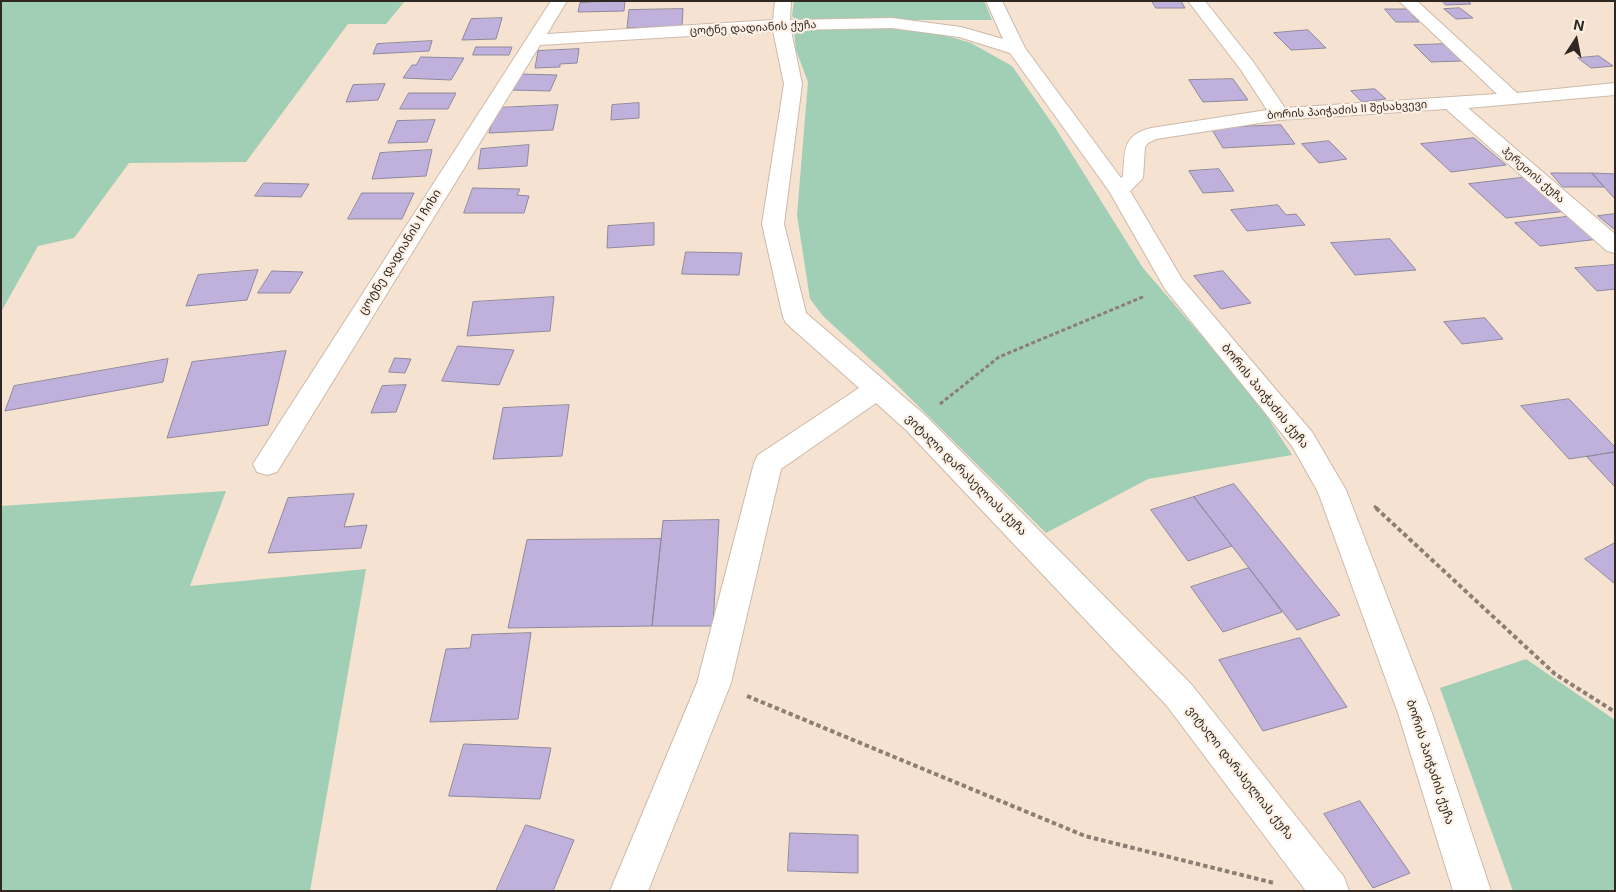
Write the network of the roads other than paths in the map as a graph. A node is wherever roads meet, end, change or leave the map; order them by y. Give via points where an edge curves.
1 (559, 1) edge
2 (994, 1) edge
3 (1196, 1) edge
4 (1407, 1) edge
5 (782, 13) edge
6 (534, 40) junction
7 (1016, 49) junction
8 (1615, 89) edge
9 (1513, 99) junction
10 (1451, 103) junction
11 (1279, 114) junction
12 (1119, 190) junction
13 (1615, 246) edge
14 (877, 389) junction
15 (267, 464) dead end
16 (629, 891) edge
17 (1330, 891) edge
18 (1472, 891) edge

1 - 6 street
2 - 7 street, ბორის პაიჭაძის ქუჩა
3 - 11 street via 1248,67
4 - 9 street
5 - 6 street, ცოტნე დადიანის ქუჩა
5 - 7 street, ცოტნე დადიანის ქუჩა via 961,32
5 - 14 street, ვიტალი დარასელიას ქუჩა via 793,84 773,224 796,317
6 - 15 street, ცოტნე დადიანის I ჩიხი
7 - 12 street, ბორის პაიჭაძის ქუჩა
8 - 9 street, ბორის პაიჭაძის II შესახვევი
9 - 10 street, ბორის პაიჭაძის II შესახვევი
10 - 11 street, ბორის პაიჭაძის II შესახვევი
10 - 13 street, ჰერეთის ქუჩა
11 - 12 street, ბორის პაიჭაძის II შესახვევი via 1151,134 1140,139 1135,147 1134,178
12 - 18 street, ბორის პაიჭაძის ქუჩა via 1173,284 1302,439 1332,490 1415,713
14 - 16 street via 768,463 714,683
14 - 17 street, ვიტალი დარასელიას ქუჩა via 916,423 1179,695

